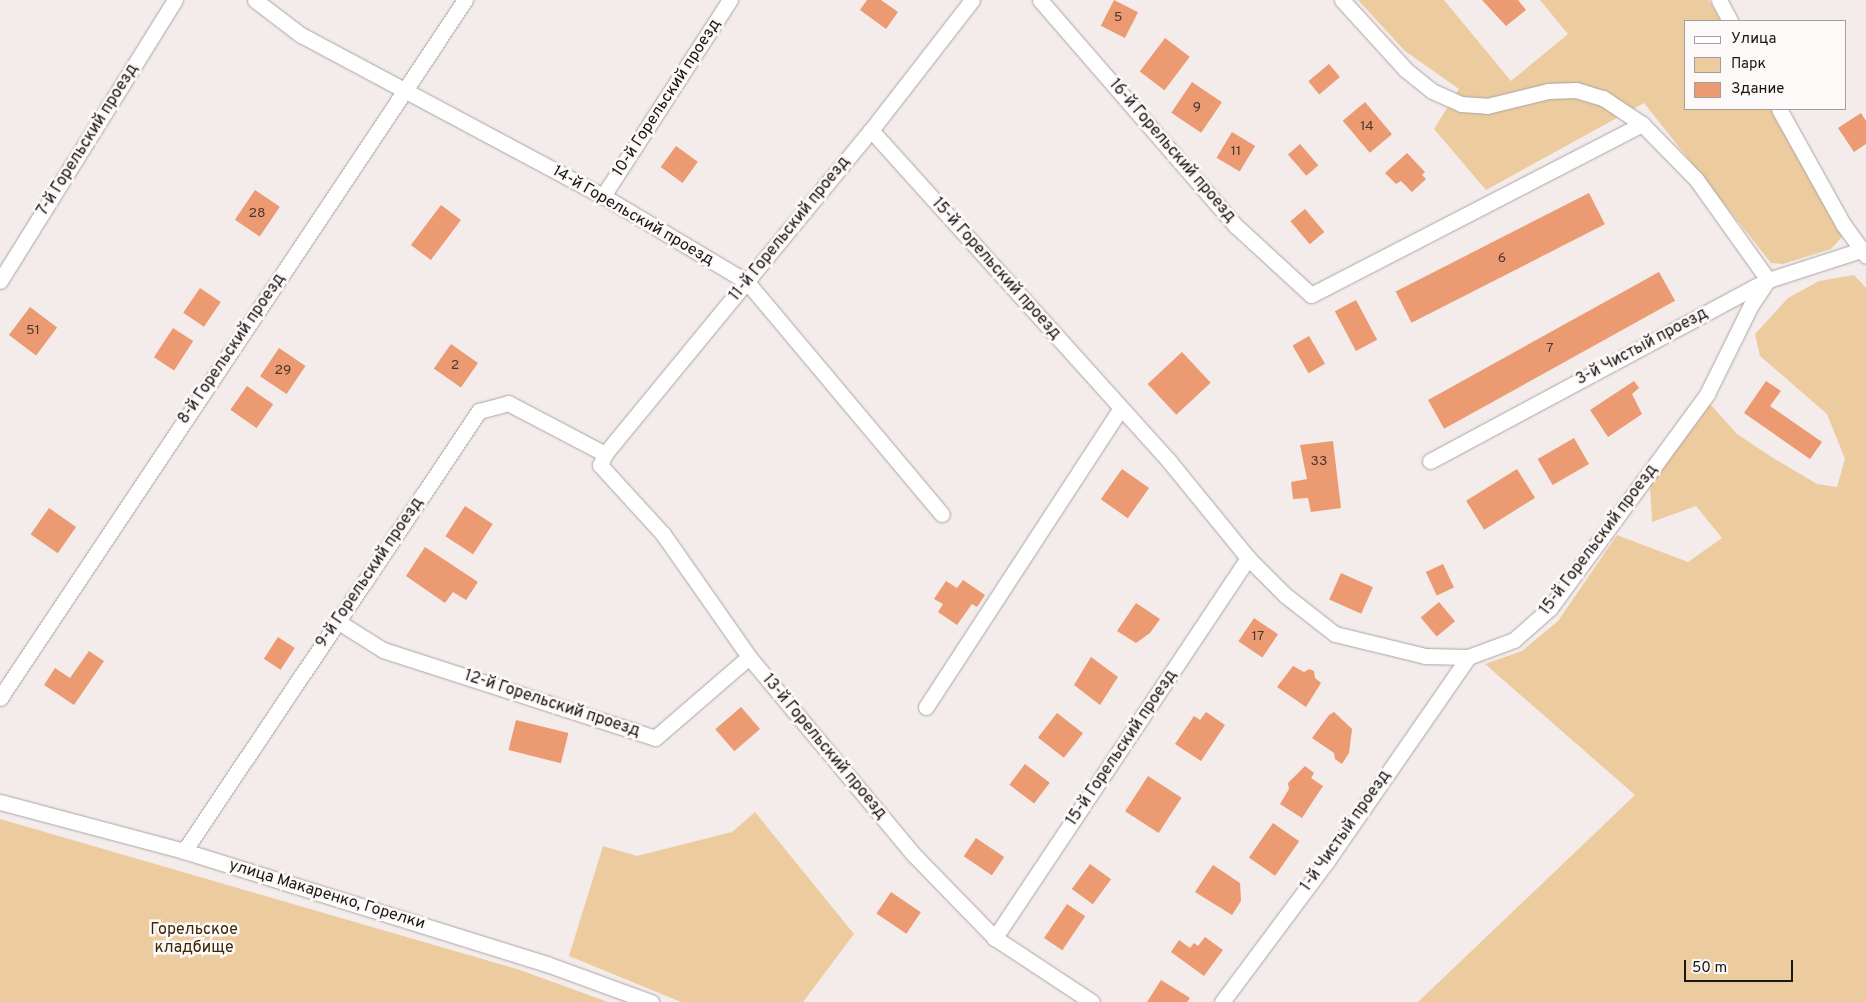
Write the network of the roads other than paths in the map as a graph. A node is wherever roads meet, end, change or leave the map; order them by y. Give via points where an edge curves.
1 (175, 0) edge
2 (255, 0) edge
3 (465, 0) edge
4 (730, 0) edge
5 (972, 0) edge
6 (1040, 0) edge
7 (1342, 0) edge
8 (1718, 0) edge
9 (1729, 20) edge
10 (405, 90) junction
11 (1780, 110) edge
12 (1642, 124) junction
13 (871, 130) junction
14 (603, 196) junction
15 (1864, 253) edge
16 (1768, 280) junction
17 (0, 281) edge
18 (747, 282) junction
19 (1121, 408) junction
20 (605, 454) junction
21 (1430, 461) dead end
22 (942, 514) dead end
23 (1248, 558) junction
24 (337, 621) junction
25 (749, 657) junction
26 (1468, 657) junction
27 (0, 698) edge
28 (926, 707) dead end
29 (0, 802) edge
30 (184, 850) junction
31 (996, 938) junction
32 (650, 1002) edge
33 (1092, 1002) edge
34 (1222, 1002) edge

1 - 17 street, 7-й Горельский проезд
2 - 10 street, 14-й Горельский проезд via 301,35
3 - 10 street, 8-й Горельский проезд
4 - 14 street, 10-й Горельский проезд
5 - 13 street, 11-й Горельский проезд
6 - 12 street, 16-й Горельский проезд via 1236,226 1311,295
7 - 12 street via 1406,70 1432,91 1461,104 1487,106 1548,91 1576,90 1602,98
8 - 9 street
10 - 14 street, 14-й Горельский проезд
10 - 27 street, 8-й Горельский проезд
11 - 15 street
12 - 16 street via 1696,179
13 - 18 street, 11-й Горельский проезд
13 - 19 street, 15-й Горельский проезд
14 - 18 street, 14-й Горельский проезд
15 - 16 street, 3-й Чистый проезд
16 - 21 street, 3-й Чистый проезд
16 - 26 street, 15-й Горельский проезд via 1751,305 1707,394 1550,608 1514,640
18 - 20 street, 11-й Горельский проезд
18 - 22 street, 14-й Горельский проезд
19 - 23 street, 15-й Горельский проезд
19 - 28 street
20 - 24 street, 9-й Горельский проезд via 508,403 479,411
20 - 25 street, 13-й Горельский проезд via 600,465 663,534
23 - 26 street, 15-й Горельский проезд via 1284,595 1335,634 1426,656
23 - 31 street, 15-й Горельский проезд
24 - 25 street, 12-й Горельский проезд via 383,650 656,738
24 - 30 street, 9-й Горельский проезд
25 - 31 street, 13-й Горельский проезд via 914,855
26 - 34 street, 1-й Чистый проезд via 1327,861
29 - 30 street, улица Макаренко, Горелки
30 - 32 street, улица Макаренко, Горелки via 547,964
31 - 33 street, 13-й Горельский проезд

